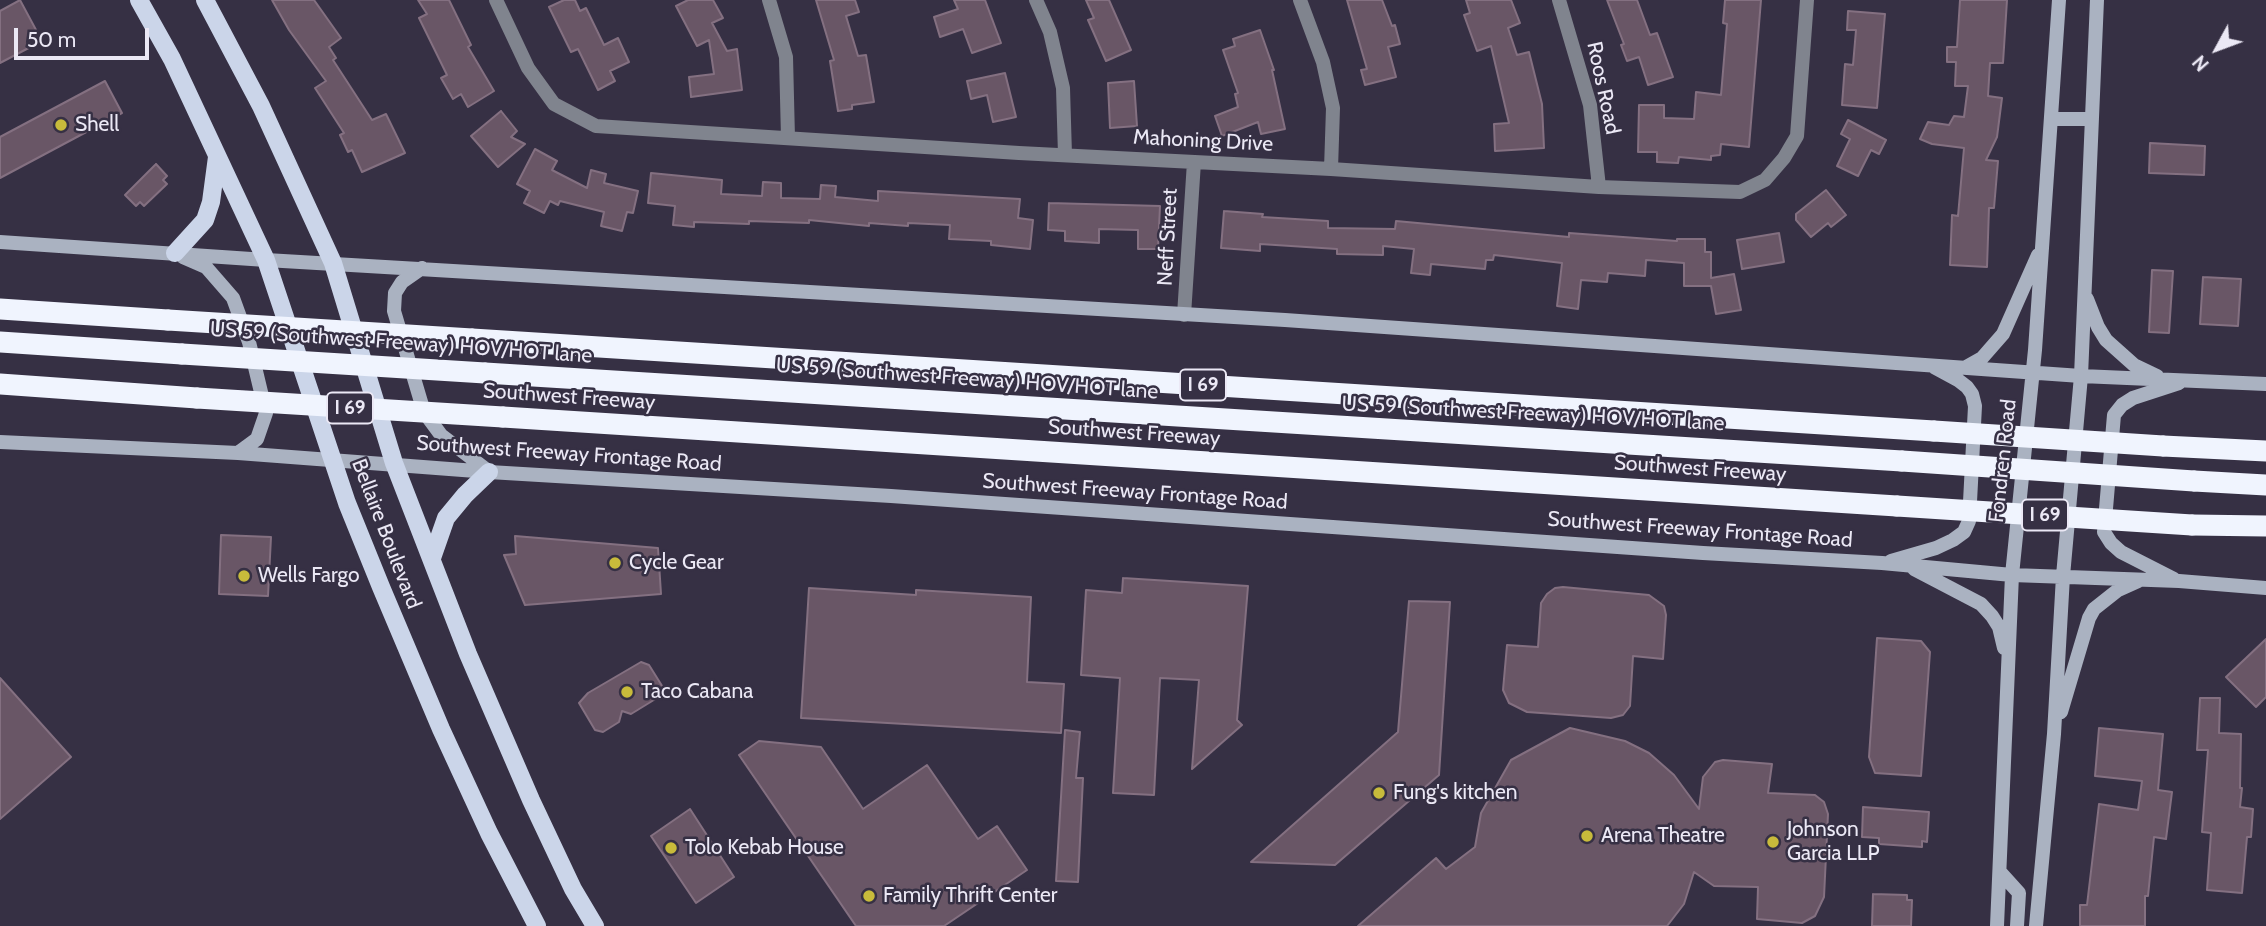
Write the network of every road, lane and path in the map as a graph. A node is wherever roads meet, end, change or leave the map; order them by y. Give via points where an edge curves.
1 (139, 0) edge
2 (205, 0) edge
3 (496, 0) edge
4 (769, 0) edge
5 (1036, 0) edge
6 (1300, 0) edge
7 (1559, 0) edge
8 (1807, 0) edge
9 (2059, 0) edge
10 (2097, 0) edge
11 (2053, 119) junction
12 (2092, 119) junction
13 (788, 138) junction
14 (1065, 155) junction
15 (217, 157) junction
16 (1194, 162) junction
17 (1331, 169) junction
18 (1599, 187) junction
19 (0, 242) edge
20 (2043, 244) junction
21 (175, 253) junction
22 (266, 260) junction
23 (333, 263) junction
24 (422, 268) junction
25 (2085, 294) junction
26 (0, 309) edge
27 (1184, 315) junction
28 (0, 342) edge
29 (1927, 364) junction
30 (1966, 367) junction
31 (2033, 373) junction
32 (2081, 376) junction
33 (2162, 379) junction
34 (2190, 380) junction
35 (0, 384) edge
36 (2266, 384) edge
37 (0, 442) edge
38 (2266, 451) edge
39 (238, 453) junction
40 (332, 461) junction
41 (394, 463) junction
42 (489, 472) junction
43 (2266, 485) edge
44 (2266, 526) edge
45 (432, 558) junction
46 (1882, 563) junction
47 (1906, 565) junction
48 (2012, 575) junction
49 (2063, 576) junction
50 (2141, 579) junction
51 (2179, 581) junction
52 (2266, 588) edge
53 (2008, 668) junction
54 (2053, 744) junction
55 (2000, 872) junction
56 (537, 926) edge
57 (595, 926) edge
58 (1997, 926) edge
59 (2017, 926) edge
60 (2036, 926) edge

1 - 15 main road, Bellaire Boulevard
2 - 23 main road, Bellaire Boulevard via 261,106
3 - 13 street, Mahoning Drive via 528,68 554,104 596,125
4 - 13 street via 786,57
5 - 14 street via 1050,32 1063,88
6 - 17 street via 1323,62 1333,108
7 - 18 street, Roos Road via 1590,105
8 - 18 street, Mahoning Drive via 1797,136 1765,180 1740,192
9 - 11 main road, Fondren Road
10 - 12 main road
11 - 12 main road
11 - 20 main road, Fondren Road
12 - 25 main road
13 - 14 street, Mahoning Drive
14 - 16 street, Mahoning Drive
15 - 21 main road via 205,220
15 - 22 main road, Bellaire Boulevard
16 - 17 street, Mahoning Drive
16 - 27 street, Neff Street
17 - 18 street, Mahoning Drive
19 - 21 main road
20 - 30 main road via 2003,334 1982,358
20 - 31 main road, Fondren Road
21 - 22 main road
21 - 39 main road via 205,267 233,298 249,342 266,413 257,439
22 - 23 main road
22 - 40 main road, Bellaire Boulevard
23 - 24 main road
23 - 41 main road, Bellaire Boulevard
24 - 27 main road
24 - 42 main road via 402,282 395,293 394,311 424,412 440,435
25 - 32 main road
25 - 33 main road via 2106,340 2134,365
26 - 38 highway, I 69, bridge
27 - 29 main road
28 - 43 highway, US 59 (Southwest Freeway) HOV/HOT lane, bridge
29 - 30 main road
29 - 46 main road via 1958,380 1972,394 1969,521 1964,532 1944,544
30 - 31 main road
31 - 32 main road
31 - 48 main road, Fondren Road
32 - 33 main road
32 - 49 main road
33 - 34 main road
34 - 36 main road
34 - 51 main road via 2133,398 2114,415 2104,532 2121,552
35 - 44 highway, Southwest Freeway / I 69, bridge via 2192,525
37 - 39 main road, Southwest Freeway Frontage Road
39 - 40 main road, Southwest Freeway Frontage Road
40 - 41 main road, Southwest Freeway Frontage Road
40 - 56 main road, Bellaire Boulevard via 426,697
41 - 42 main road, Southwest Freeway Frontage Road
41 - 45 main road, Bellaire Boulevard
42 - 45 main road via 446,519
42 - 46 main road, Southwest Freeway Frontage Road
45 - 57 main road, Bellaire Boulevard via 467,654 525,788
46 - 47 main road, Southwest Freeway Frontage Road
47 - 48 main road, Southwest Freeway Frontage Road
47 - 53 main road via 1986,610 1999,627
48 - 49 main road, Southwest Freeway Frontage Road
48 - 53 main road, Fondren Road
49 - 50 main road, Southwest Freeway Frontage Road
49 - 54 main road
50 - 51 main road, Southwest Freeway Frontage Road
50 - 54 main road via 2106,598 2089,618
51 - 52 main road, Southwest Freeway Frontage Road
53 - 55 main road, Fondren Road
54 - 60 main road
55 - 58 main road, Fondren Road
55 - 59 main road via 2020,893

